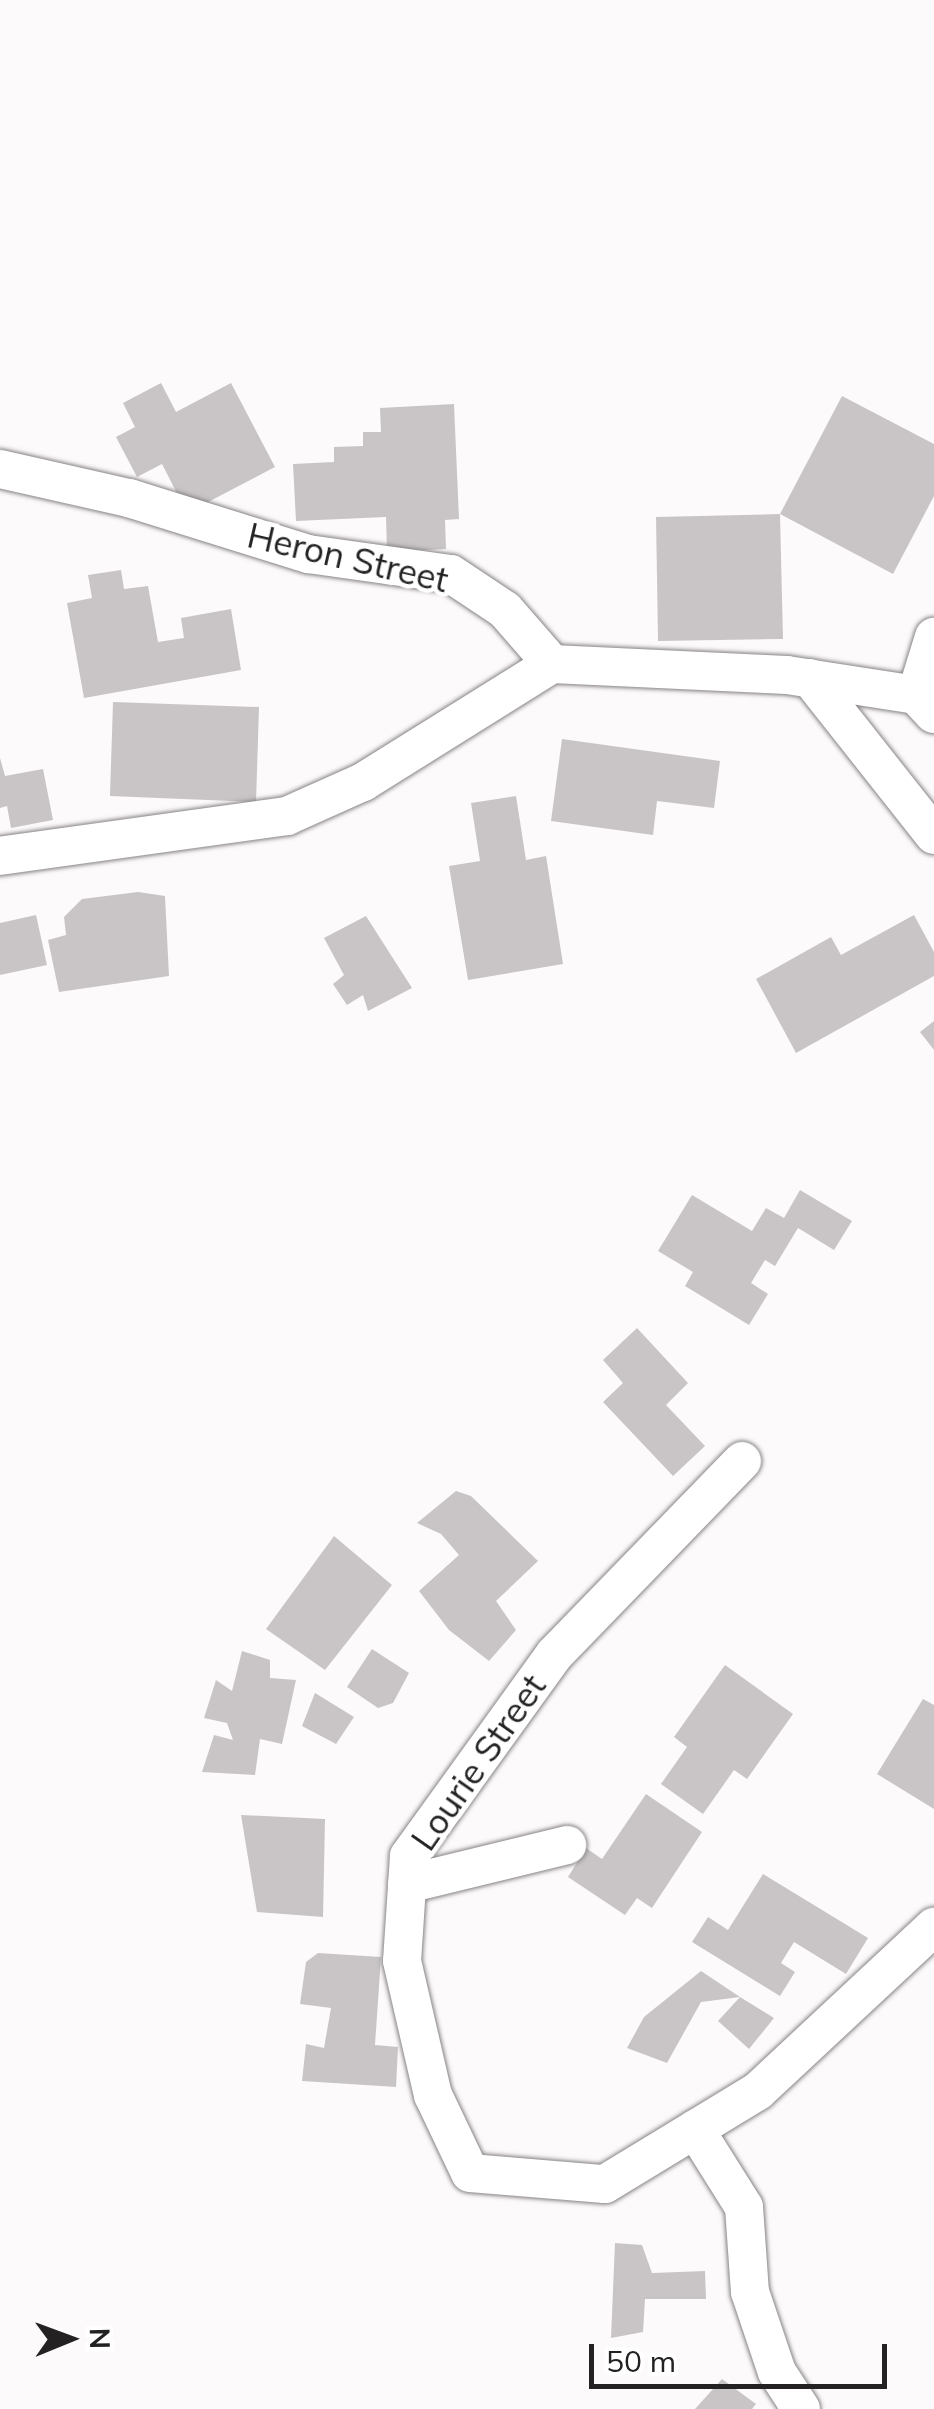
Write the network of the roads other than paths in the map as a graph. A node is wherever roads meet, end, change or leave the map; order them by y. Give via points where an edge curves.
1 (0, 469) edge
2 (934, 637) edge
3 (552, 664) junction
4 (810, 678) junction
5 (925, 705) edge
6 (934, 835) edge
7 (0, 856) edge
8 (742, 1461) dead end
9 (567, 1845) dead end
10 (407, 1884) junction
11 (934, 1928) edge
12 (695, 2129) junction
13 (801, 2409) edge

1 - 3 street, Heron Street via 129,498 308,554 451,574 505,610
2 - 5 street
3 - 4 street
3 - 7 street via 363,782 287,816
4 - 5 street
4 - 6 street
8 - 10 street, Lourie Street via 554,1655 409,1856
9 - 10 street
10 - 12 street, Lourie Street via 402,1961 433,2095 470,2174 605,2184
11 - 12 street, Lourie Street via 758,2091
12 - 13 street via 744,2208 750,2292 777,2372

